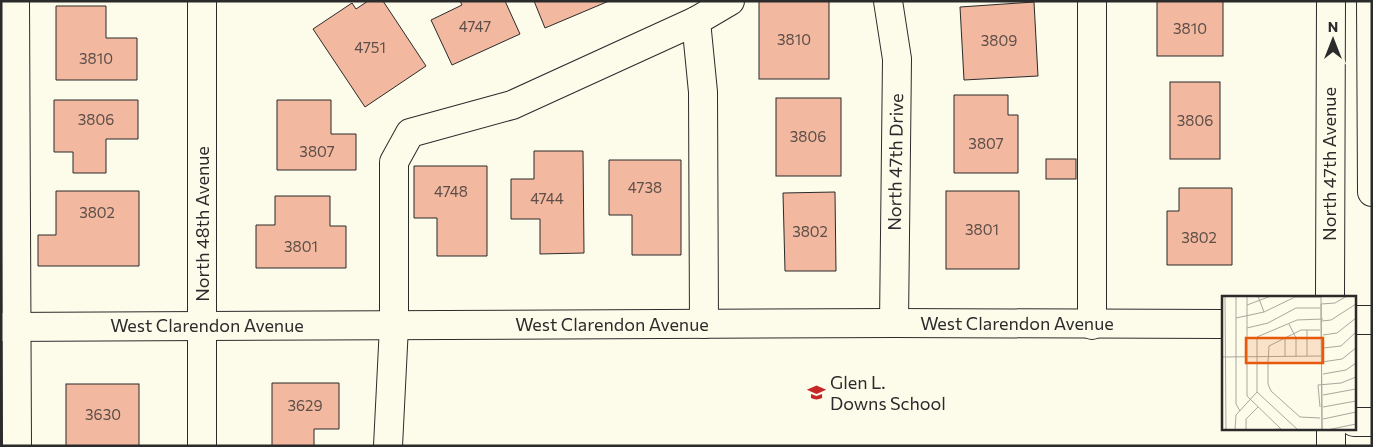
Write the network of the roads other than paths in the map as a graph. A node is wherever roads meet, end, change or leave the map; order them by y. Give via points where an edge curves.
1 (15, 1) edge
2 (202, 1) edge
3 (730, 1) edge
4 (888, 1) edge
5 (1092, 1) edge
6 (1331, 1) edge
7 (1371, 1) edge
8 (696, 21) junction
9 (1372, 179) edge
10 (1372, 192) edge
11 (1330, 296) edge
12 (1356, 320) edge
13 (1372, 320) edge
14 (894, 323) junction
15 (704, 324) junction
16 (1222, 324) edge
17 (1092, 325) junction
18 (203, 326) junction
19 (394, 326) junction
20 (8, 327) edge
21 (1356, 422) edge
22 (1372, 422) edge
23 (1331, 430) edge
24 (17, 446) edge
25 (202, 446) edge
26 (388, 446) edge
27 (1331, 446) edge

1 - 20 street
2 - 18 street, North 48th Avenue
3 - 8 street
4 - 14 street, North 47th Drive via 897,59
5 - 17 street
6 - 11 street, North 47th Avenue
7 - 9 street
8 - 15 street via 703,92
8 - 19 street via 512,105 410,133 394,162
9 - 10 street
12 - 13 street
14 - 15 street, West Clarendon Avenue
14 - 17 street, West Clarendon Avenue
15 - 19 street, West Clarendon Avenue
16 - 17 street, West Clarendon Avenue
18 - 19 street, West Clarendon Avenue
18 - 20 street, West Clarendon Avenue
18 - 25 street, North 48th Avenue
19 - 26 street
20 - 24 street
21 - 22 street
23 - 27 street

